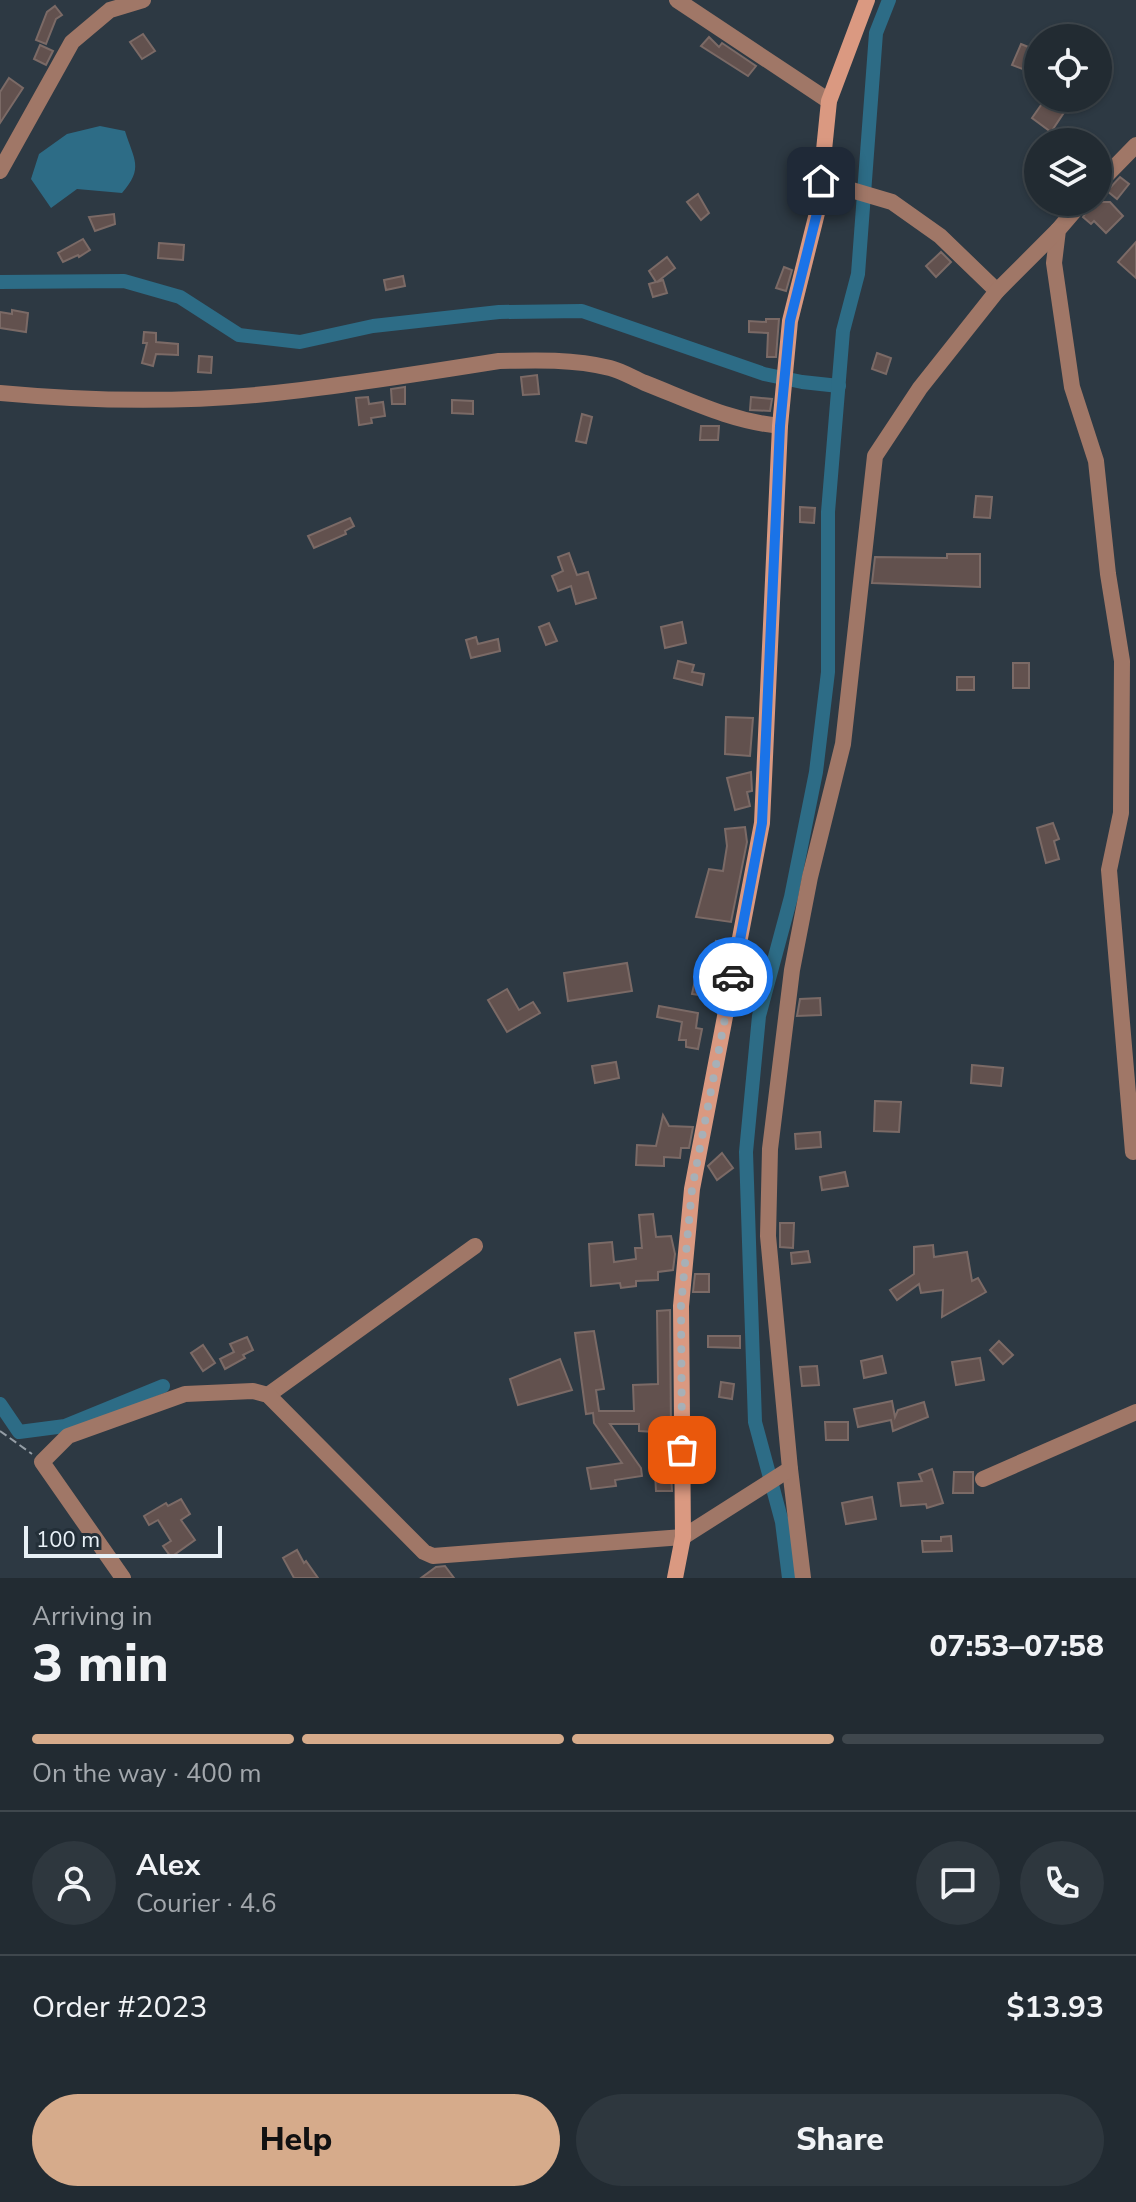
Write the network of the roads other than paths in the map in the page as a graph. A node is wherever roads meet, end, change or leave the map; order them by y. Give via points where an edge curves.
1 (143, 0) edge
2 (677, 0) edge
3 (867, 0) edge
4 (829, 101) junction
5 (1136, 145) edge
6 (1112, 170) edge
7 (0, 171) edge
8 (821, 181) junction
9 (1070, 216) edge
10 (1058, 230) junction
11 (997, 291) junction
12 (0, 393) edge
13 (781, 420) junction
14 (1133, 1152) dead end
15 (475, 1246) dead end
16 (268, 1395) junction
17 (1136, 1412) edge
18 (787, 1472) junction
19 (983, 1479) dead end
20 (683, 1537) junction
21 (123, 1578) edge
22 (675, 1578) edge
23 (803, 1578) edge

1 - 7 street via 110,10 72,42
2 - 4 street
3 - 4 street
4 - 8 street
5 - 6 street
8 - 11 street via 892,202 940,236
8 - 13 street via 790,321
9 - 10 street
10 - 11 street
10 - 14 street via 1058,294 1072,387 1096,461 1122,661 1121,813 1109,870
11 - 18 street via 920,388 875,456 843,744 792,970 770,1149 768,1236
12 - 13 street via 74,400 226,397 499,361 577,362 613,369 749,423
13 - 20 street via 762,823 692,1189 681,1306
15 - 16 street
16 - 20 street via 433,1556
16 - 21 street via 185,1394 68,1436 42,1462
17 - 19 street
18 - 20 street
18 - 23 street
20 - 22 street

